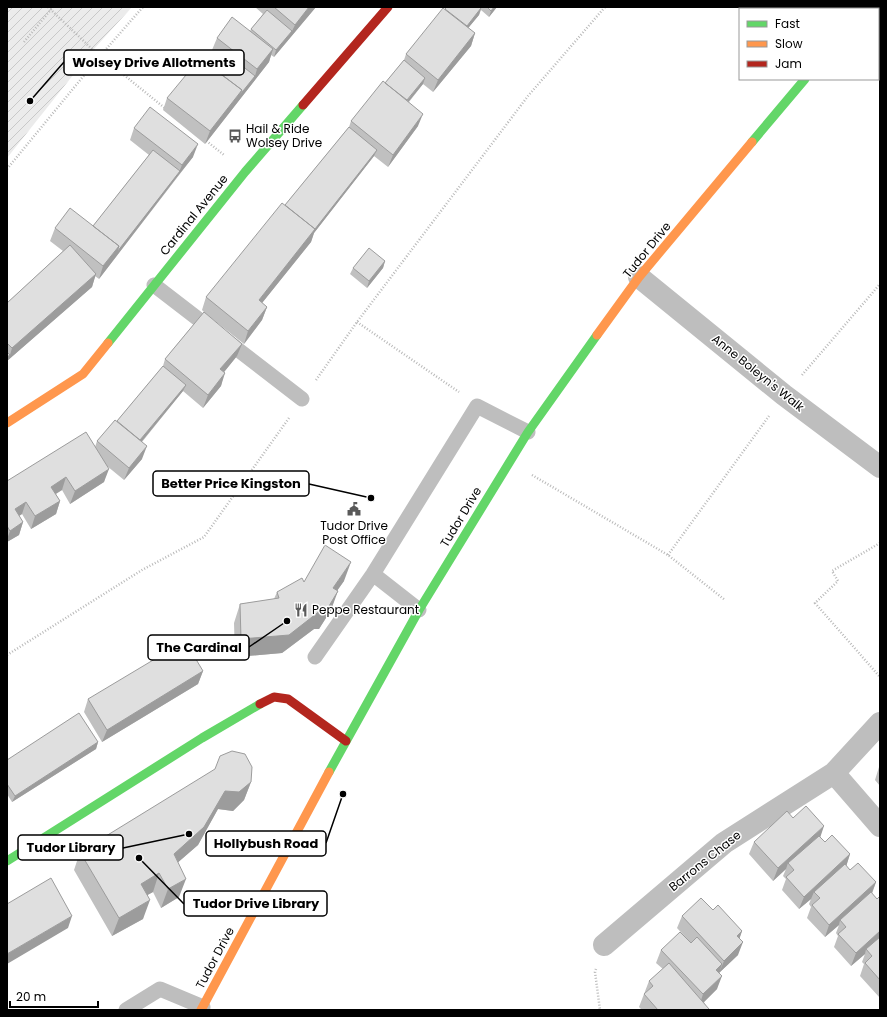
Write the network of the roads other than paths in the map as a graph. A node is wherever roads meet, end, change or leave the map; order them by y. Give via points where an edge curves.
1 (388, 7) edge
2 (804, 80) edge
3 (639, 277) junction
4 (154, 285) junction
5 (302, 399) road end
6 (7, 423) edge
7 (528, 432) junction
8 (880, 467) edge
9 (373, 574) junction
10 (419, 610) junction
11 (314, 657) dead end
12 (880, 723) edge
13 (346, 741) junction
14 (834, 772) junction
15 (880, 826) edge
16 (7, 861) edge
17 (604, 945) road end
18 (202, 1009) edge
19 (126, 1010) edge

1 - 4 street, Cardinal Avenue via 244,172
2 - 3 street, Tudor Drive
3 - 7 street, Tudor Drive
3 - 8 street, Anne Boleyn's Walk via 784,395
4 - 5 lane
4 - 6 street, Cardinal Avenue via 83,374
7 - 9 lane via 478,406
7 - 10 street, Tudor Drive
9 - 10 lane
9 - 11 lane
10 - 13 street, Tudor Drive
12 - 14 street, Barrons Chase
13 - 16 street via 288,699 274,697 196,742
13 - 18 street, Tudor Drive
14 - 15 street
14 - 17 street, Barrons Chase via 724,843
18 - 19 lane via 160,989

